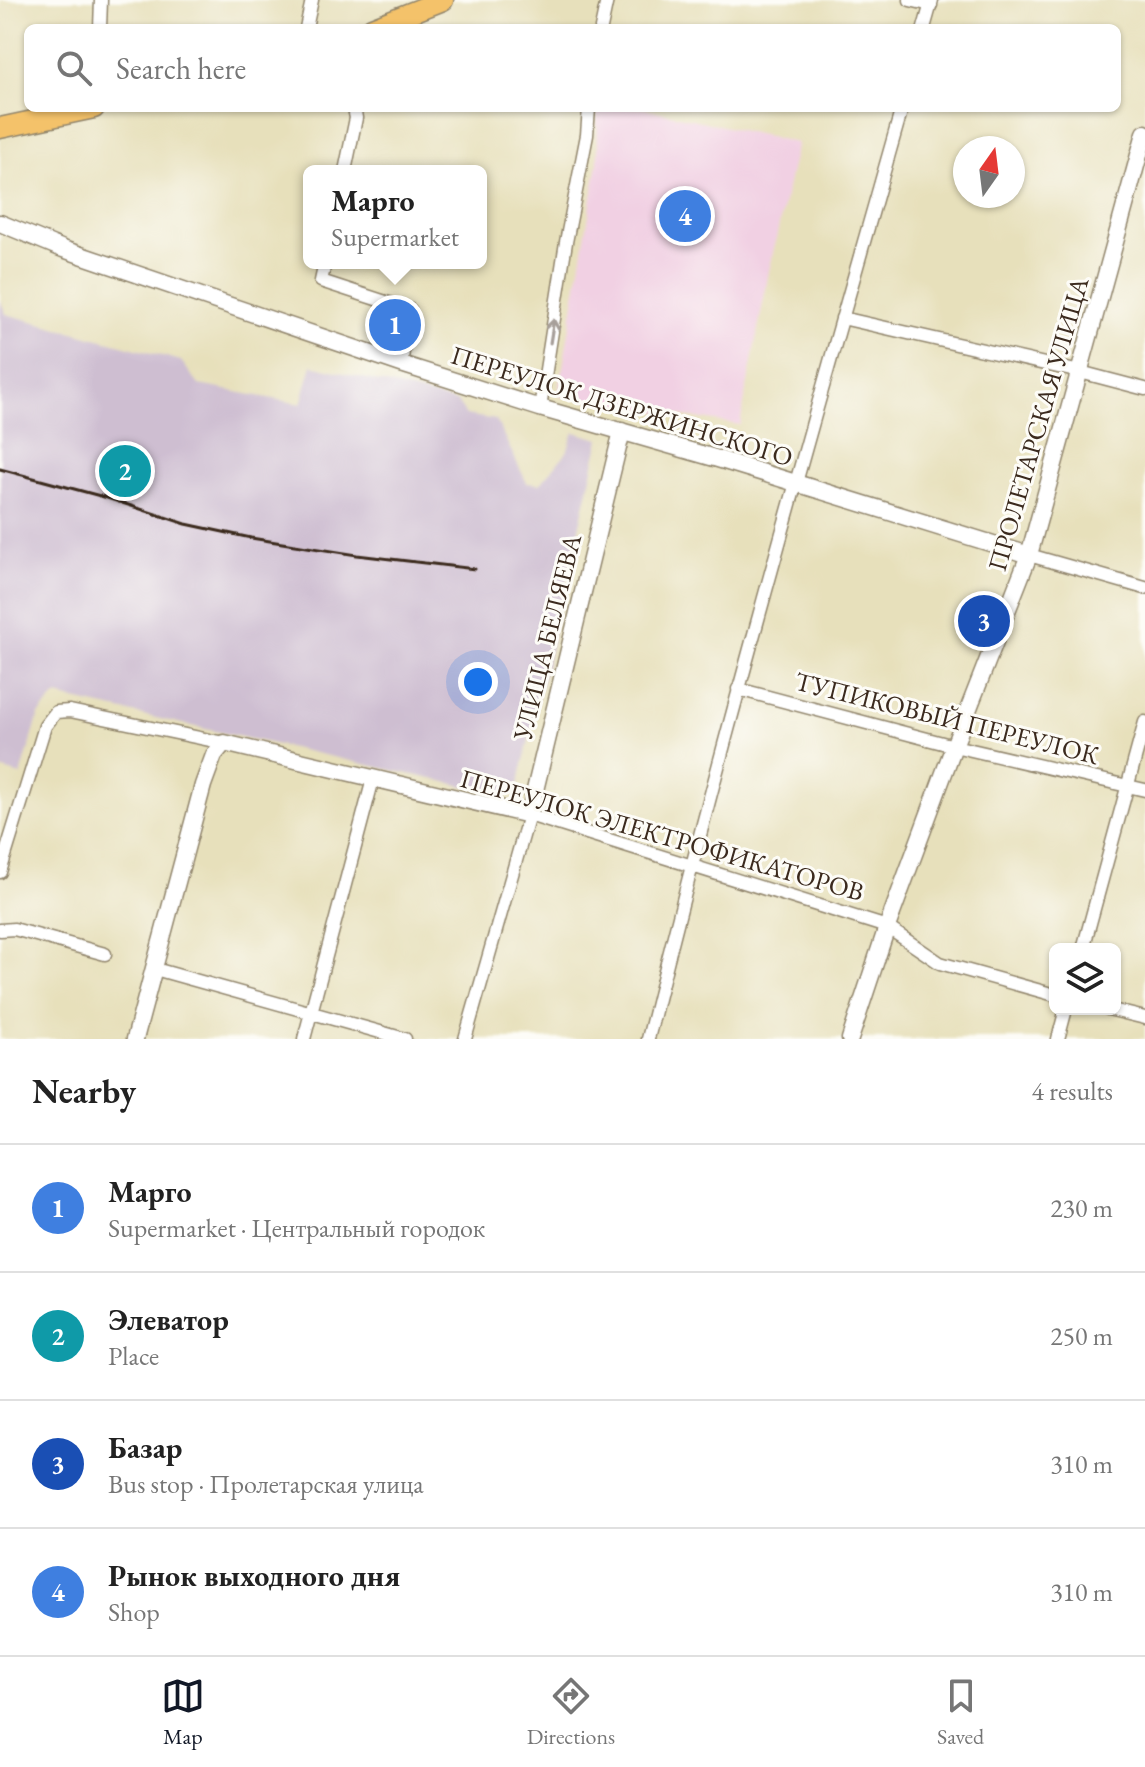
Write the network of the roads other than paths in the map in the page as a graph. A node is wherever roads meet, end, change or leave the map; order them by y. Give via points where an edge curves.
1 (101, 0) edge
2 (312, 0) edge
3 (443, 0) edge
4 (607, 0) edge
5 (910, 0) edge
6 (932, 2) edge
7 (100, 24) edge
8 (307, 24) edge
9 (382, 24) edge
10 (602, 24) edge
11 (925, 24) edge
12 (75, 112) edge
13 (355, 112) edge
14 (589, 112) edge
15 (901, 112) edge
16 (0, 128) edge
17 (1145, 133) edge
18 (346, 165) edge
19 (0, 223) edge
20 (324, 269) edge
21 (842, 318) junction
22 (401, 364) junction
23 (1080, 372) junction
24 (1145, 389) edge
25 (540, 408) junction
26 (622, 431) junction
27 (796, 483) junction
28 (1029, 555) junction
29 (1145, 588) edge
30 (738, 689) junction
31 (1145, 722) edge
32 (224, 743) junction
33 (954, 746) junction
34 (373, 779) junction
35 (1127, 785) junction
36 (1145, 790) edge
37 (529, 815) junction
38 (691, 864) junction
39 (0, 872) edge
40 (887, 927) junction
41 (0, 930) edge
42 (1085, 943) edge
43 (105, 954) dead end
44 (155, 969) junction
45 (1049, 993) edge
46 (1121, 1012) edge
47 (312, 1014) junction
48 (1064, 1015) edge
49 (1145, 1018) edge
50 (135, 1039) edge
51 (304, 1039) edge
52 (405, 1039) edge
53 (465, 1039) edge
54 (648, 1039) edge
55 (850, 1039) edge
56 (1058, 1039) edge

1 - 7 street
2 - 8 street
3 - 9 main road
4 - 10 street
5 - 6 street
6 - 11 street
12 - 16 main road
13 - 18 street
25 -> 14 street
15 - 21 street
17 - 23 street, ПРОЛЕТАРСКАЯ УЛИЦА
19 - 22 street, ПЕРЕУЛОК ДЗЕРЖИНСКОГО
20 - 22 street via 321,281 410,310
21 - 23 street
21 - 27 street
22 - 25 street, ПЕРЕУЛОК ДЗЕРЖИНСКОГО
23 - 24 street
23 - 28 street, ПРОЛЕТАРСКАЯ УЛИЦА
25 - 26 street, ПЕРЕУЛОК ДЗЕРЖИНСКОГО
26 - 27 street, ПЕРЕУЛОК ДЗЕРЖИНСКОГО
26 - 37 street, УЛИЦА БЕЛЯЕВА
27 - 28 street, ПЕРЕУЛОК ДЗЕРЖИНСКОГО
27 - 30 street
28 - 29 street, ПЕРЕУЛОК ДЗЕРЖИНСКОГО
28 - 33 street, ПРОЛЕТАРСКАЯ УЛИЦА
30 - 33 street, ТУПИКОВЫЙ ПЕРЕУЛОК
30 - 38 street
31 - 35 street
32 - 34 street, ПЕРЕУЛОК ЭЛЕКТРОФИКАТОРОВ
32 - 39 street, ПЕРЕУЛОК ЭЛЕКТРОФИКАТОРОВ via 56,712 45,726
32 - 44 street via 203,785
33 - 35 street, ТУПИКОВЫЙ ПЕРЕУЛОК
33 - 40 street, ПРОЛЕТАРСКАЯ УЛИЦА
34 - 37 street, ПЕРЕУЛОК ЭЛЕКТРОФИКАТОРОВ
34 - 47 street
35 - 36 street, ТУПИКОВЫЙ ПЕРЕУЛОК
35 - 42 street
37 - 38 street, ПЕРЕУЛОК ЭЛЕКТРОФИКАТОРОВ
37 - 53 street, УЛИЦА БЕЛЯЕВА
38 - 40 street, ПЕРЕУЛОК ЭЛЕКТРОФИКАТОРОВ
38 - 54 street
40 - 45 street, ПЕРЕУЛОК ЭЛЕКТРОФИКАТОРОВ via 940,963
40 - 55 street, ПРОЛЕТАРСКАЯ УЛИЦА
41 - 43 street via 14,929
44 - 47 street
44 - 50 street
46 - 49 street
47 - 51 street
47 - 52 street
48 - 56 street

